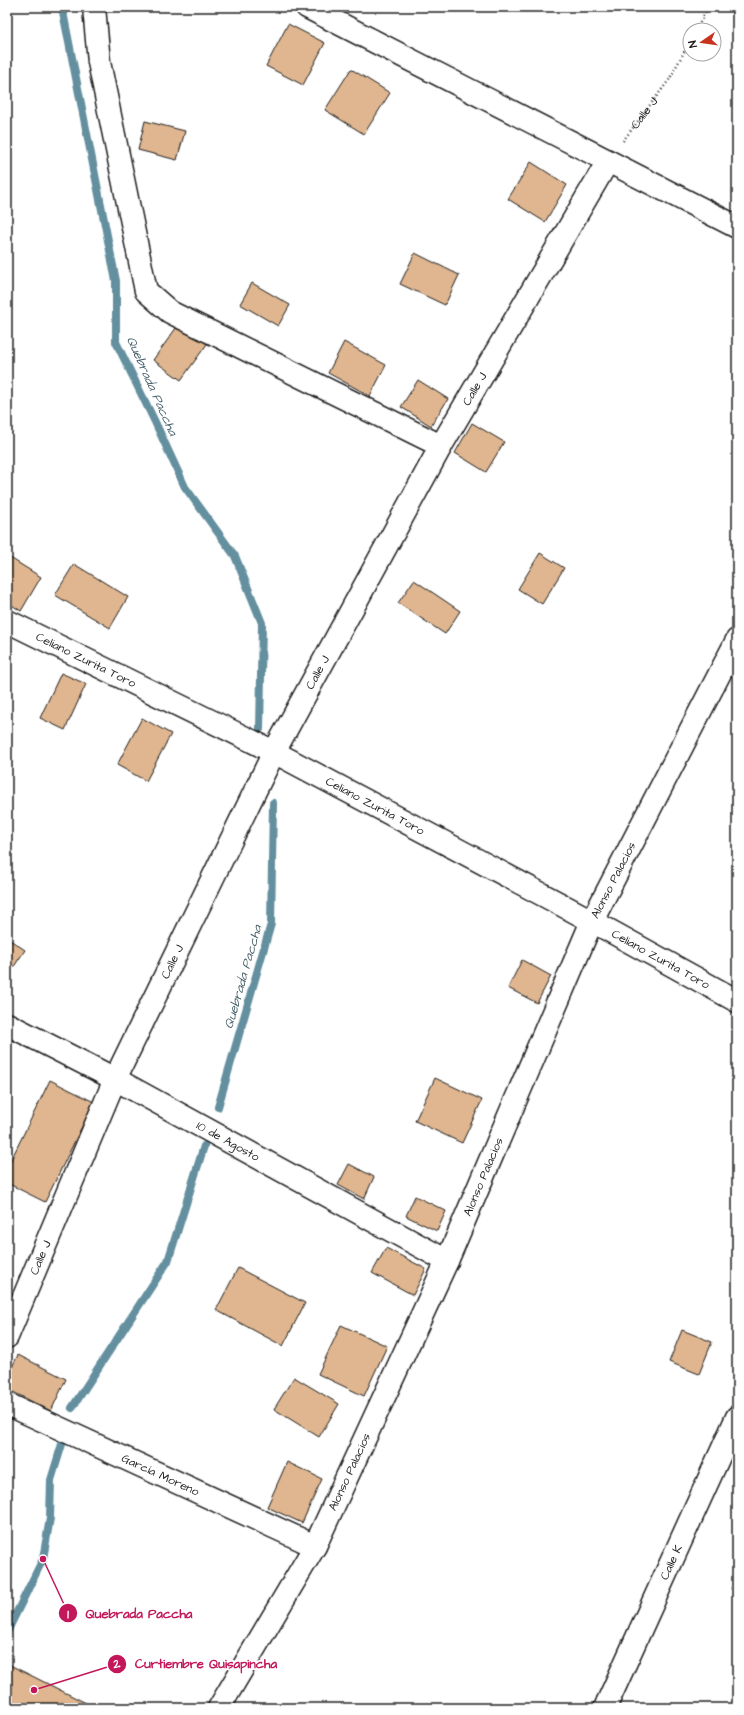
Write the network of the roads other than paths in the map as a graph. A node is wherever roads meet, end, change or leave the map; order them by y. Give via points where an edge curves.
1 (94, 7) edge
2 (307, 7) edge
3 (608, 161) junction
4 (737, 227) edge
5 (441, 446) junction
6 (7, 621) edge
7 (737, 640) edge
8 (274, 752) junction
9 (592, 921) junction
10 (737, 1001) edge
11 (7, 1024) edge
12 (115, 1078) junction
13 (447, 1261) junction
14 (7, 1337) edge
15 (7, 1404) edge
16 (737, 1417) edge
17 (314, 1546) junction
18 (219, 1708) edge
19 (605, 1708) edge

1 - 5 street via 99,62 146,291 170,312
2 - 3 street
2 - 4 street
3 - 4 street
3 - 5 street, Calle J
5 - 8 street, Calle J
6 - 8 street, Celiano Zurita Toro
7 - 9 street, Alonso Palacios
8 - 9 street, Celiano Zurita Toro
8 - 12 street, Calle J
9 - 10 street, Celiano Zurita Toro
9 - 13 street, Alonso Palacios
11 - 12 street, 10 de Agosto
12 - 13 street, 10 de Agosto
12 - 14 street, Calle J
13 - 17 street, Alonso Palacios
15 - 17 street, García Moreno
16 - 19 street, Calle K
17 - 18 street, Alonso Palacios

